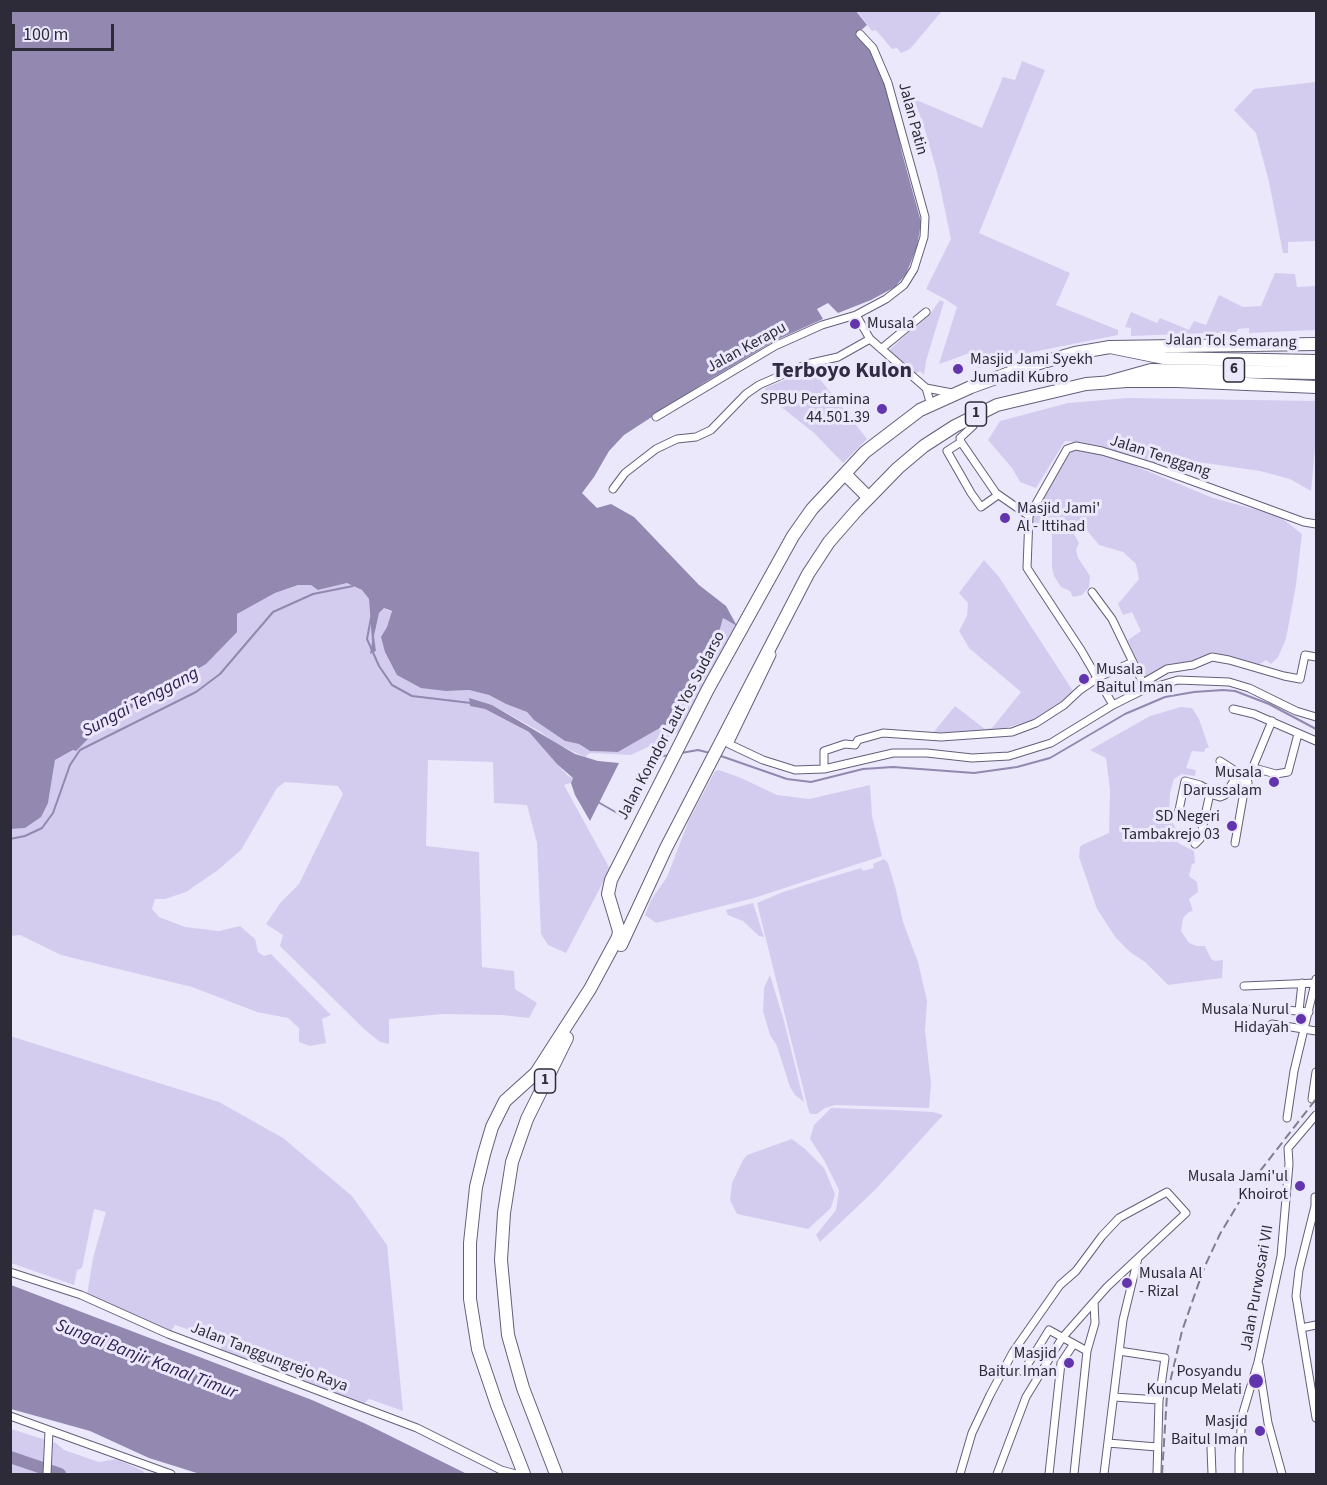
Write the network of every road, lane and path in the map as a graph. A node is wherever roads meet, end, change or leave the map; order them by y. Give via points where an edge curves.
1 (860, 34) dead end
2 (925, 217) joint
3 (926, 312) dead end
4 (856, 315) junction
5 (870, 339) junction
6 (1316, 344) edge
7 (1110, 347) junction
8 (881, 349) junction
9 (1317, 361) edge
10 (1317, 373) edge
11 (1108, 382) junction
12 (1317, 387) edge
13 (926, 388) junction
14 (954, 394) junction
15 (931, 405) junction
16 (972, 416) junction
17 (656, 417) dead end
18 (961, 441) junction
19 (845, 474) junction
20 (614, 489) dead end
21 (998, 495) junction
22 (869, 498) junction
23 (1029, 516) junction
24 (1317, 524) edge
25 (1092, 592) dead end
26 (770, 647) junction
27 (1317, 657) edge
28 (1132, 662) junction
29 (1097, 679) junction
30 (1113, 705) junction
31 (1233, 709) dead end
32 (1317, 717) edge
33 (1272, 721) junction
34 (1298, 734) junction
35 (1317, 741) edge
36 (1220, 761) dead end
37 (1254, 768) junction
38 (824, 769) junction
39 (1236, 777) junction
40 (1248, 783) junction
41 (1210, 793) junction
42 (1178, 815) dead end
43 (1235, 843) dead end
44 (1196, 844) dead end
45 (1316, 981) edge
46 (1302, 983) junction
47 (1244, 986) dead end
48 (1245, 1010) dead end
49 (1297, 1011) junction
50 (1309, 1012) junction
51 (1272, 1024) dead end
52 (1293, 1026) junction
53 (1305, 1027) junction
54 (1317, 1031) edge
55 (1317, 1072) edge
56 (1312, 1099) dead end
57 (1317, 1115) edge
58 (1287, 1118) dead end
59 (1317, 1197) edge
60 (1138, 1258) junction
61 (10, 1272) edge
62 (1094, 1302) junction
63 (1317, 1325) edge
64 (1300, 1328) junction
65 (1062, 1338) junction
66 (1073, 1345) junction
67 (1088, 1351) junction
68 (1119, 1351) junction
69 (1259, 1359) junction
70 (1023, 1372) dead end
71 (1114, 1397) junction
72 (1159, 1400) junction
73 (10, 1416) edge
74 (1317, 1418) edge
75 (48, 1431) junction
76 (1108, 1443) junction
77 (1157, 1447) junction
78 (1211, 1448) dead end
79 (47, 1474) edge
80 (171, 1474) edge
81 (516, 1474) edge
82 (524, 1474) edge
83 (556, 1474) edge
84 (960, 1474) edge
85 (997, 1474) edge
86 (1048, 1474) edge
87 (1074, 1474) edge
88 (1104, 1474) edge
89 (1157, 1474) edge
90 (1212, 1474) edge
91 (1239, 1474) edge
92 (1282, 1474) edge

1 - 2 street, Jalan Patin via 873,48 894,98
2 - 4 street, Jalan Kerapu via 924,237 909,278 894,294
3 - 8 street
4 - 5 street
4 - 17 street, Jalan Kerapu via 775,346
5 - 8 street
5 - 20 street via 838,357 807,364 759,385 711,430 665,444 639,461
6 - 7 highway, Jalan Komdor Laut Yos Sudarso / 1
7 - 9 highway, Jalan Tol Semarang / 6 via 1164,358
7 - 14 highway, Jalan Komdor Laut Yos Sudarso / 1 via 1039,363
8 - 13 street
10 - 11 highway, Jalan Tol Semarang / 6 via 1151,369
11 - 12 highway, 1
11 - 16 highway, 1 via 1060,389 997,405
13 - 14 street
13 - 15 street
14 - 15 highway, Jalan Komdor Laut Yos Sudarso / 1
15 - 19 highway, Jalan Komdor Laut Yos Sudarso / 1 via 880,439
16 - 18 street via 973,426
16 - 22 highway, 1 via 924,446
18 - 21 street
18 - 21 street via 947,451 971,493 981,507
19 - 22 highway
19 - 82 highway, Jalan Komdor Laut Yos Sudarso / 1 via 793,536 708,689 611,880 608,894 618,937 590,989 536,1073 505,1101 492,1127 476,1187 470,1299 478,1349
21 - 23 street
22 - 26 highway, 1 via 829,542
23 - 24 street, Jalan Tenggang via 1067,449 1076,446 1151,466
23 - 29 street via 1027,568
25 - 28 street via 1112,619
26 - 38 street via 766,670 730,746 795,770
26 - 83 highway, 1 via 622,942 561,1049 526,1119 512,1162 501,1260 508,1335 523,1388
27 - 28 street via 1305,656 1300,679 1212,657 1167,669 1143,682
28 - 29 street
29 - 30 street
29 - 38 street via 1052,714 1012,732 941,737 883,733 824,752
30 - 32 street via 1144,689 1174,680 1215,680 1245,687
30 - 38 street via 1056,741 1009,756 893,753
31 - 33 street
33 - 34 street
33 - 37 street
34 - 35 street
34 - 37 street via 1287,772 1276,774
36 - 39 street via 1234,770
37 - 40 street
39 - 40 street
39 - 41 street via 1223,797
40 - 43 street
41 - 42 street via 1185,781
41 - 44 street
45 - 46 street
45 - 50 street
46 - 47 street
46 - 49 street
48 - 49 street
49 - 50 street
49 - 52 street
50 - 53 street
51 - 52 street
52 - 53 street
53 - 54 street
53 - 58 street
55 - 56 street
57 - 69 street, Jalan Purwosari VII via 1288,1148 1281,1256
59 - 64 street via 1298,1280
60 - 62 street
60 - 68 street
60 - 84 street via 1186,1213 1167,1192 1119,1218 1060,1285 990,1395 972,1433
61 - 81 street, Jalan Tanggungrejo Raya via 81,1295 168,1334 417,1428
62 - 65 street
62 - 67 street via 1096,1313
63 - 64 street
64 - 74 street
65 - 66 street
65 - 70 street via 1049,1330
65 - 85 street via 1024,1403
66 - 67 street
66 - 86 street via 1061,1363
67 - 87 street
68 - 71 street
68 - 72 street via 1165,1358
69 - 91 street, Jalan Purwosari VII via 1242,1416
69 - 92 street via 1266,1412
71 - 72 street
71 - 76 street
72 - 77 street
73 - 75 street
75 - 79 street
75 - 80 street
76 - 77 street
76 - 88 street
77 - 89 street
78 - 90 street

